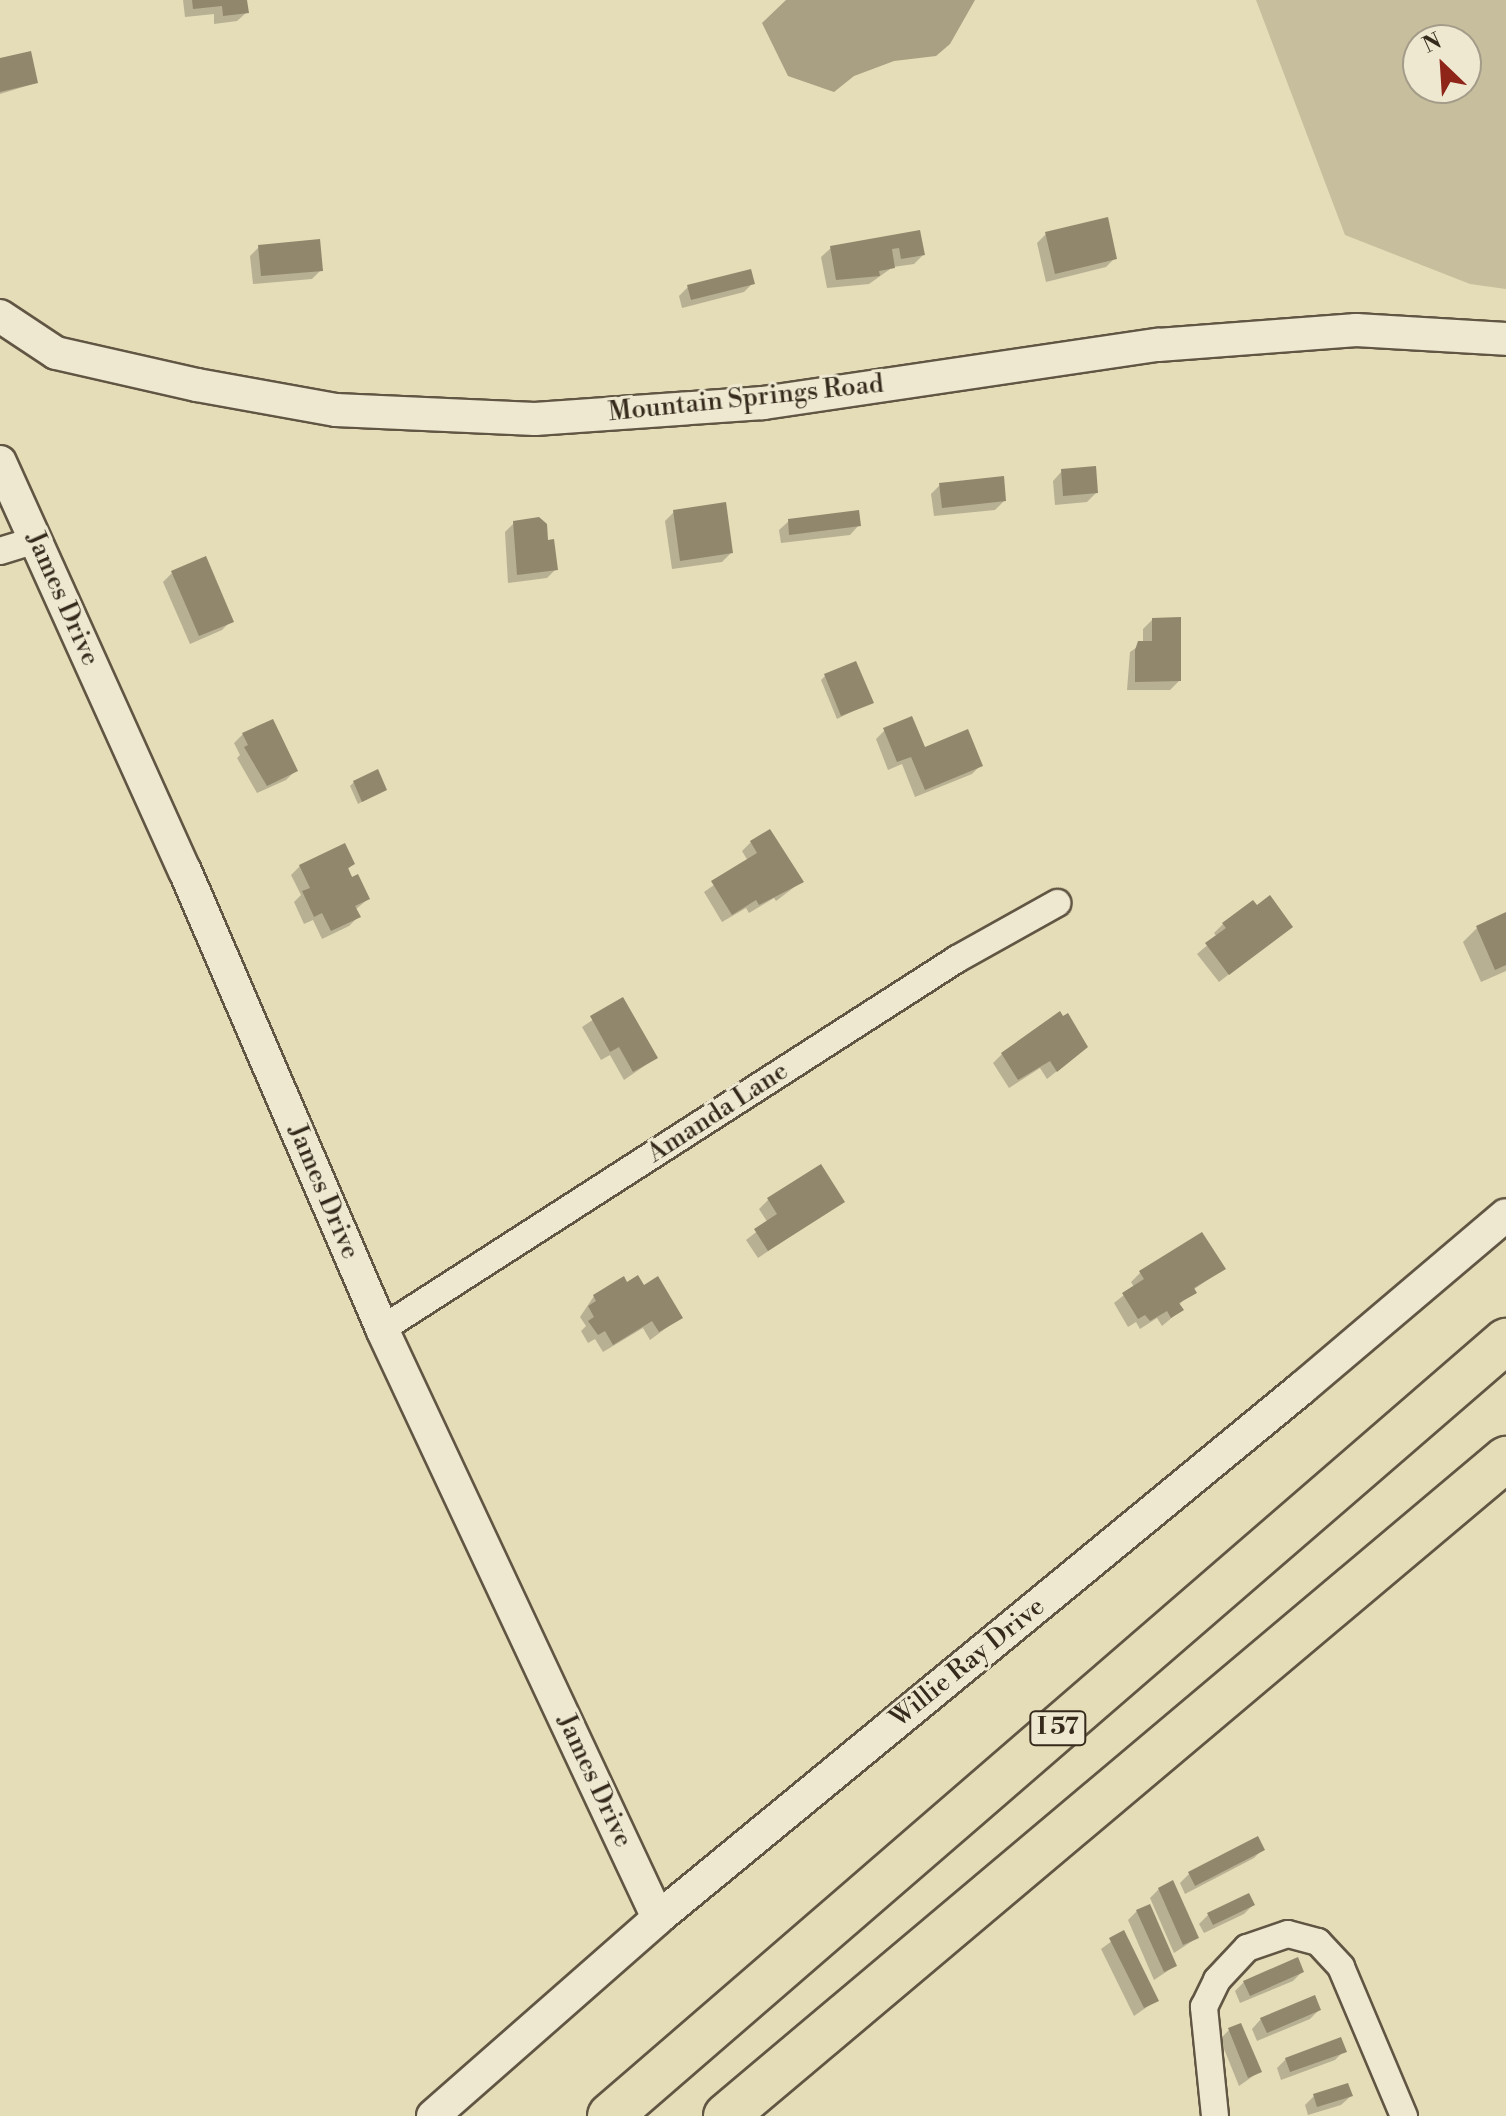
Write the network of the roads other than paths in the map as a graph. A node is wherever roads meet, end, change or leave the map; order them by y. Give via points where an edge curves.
1 (0, 316) edge
2 (1506, 339) edge
3 (0, 462) edge
4 (36, 540) junction
5 (0, 551) edge
6 (1057, 903) dead end
7 (1506, 1215) edge
8 (382, 1329) junction
9 (1506, 1341) edge
10 (1506, 1459) edge
11 (658, 1918) junction
12 (433, 2116) edge
13 (610, 2116) edge
14 (726, 2116) edge
15 (1215, 2116) edge
16 (1404, 2116) edge

1 - 2 street, Mountain Springs Road via 56,353 197,385 336,410 535,419 763,403 1158,345 1356,330
3 - 4 street, James Drive
4 - 5 street
4 - 8 street, James Drive
6 - 8 street, Amanda Lane via 957,959
7 - 11 street, Willie Ray Drive
8 - 11 street, James Drive
9 - 13 highway, I 57
10 - 14 highway
11 - 12 street, Willie Ray Drive
15 - 16 street via 1204,2007 1217,1980 1247,1948 1288,1934 1318,1942 1341,1967

